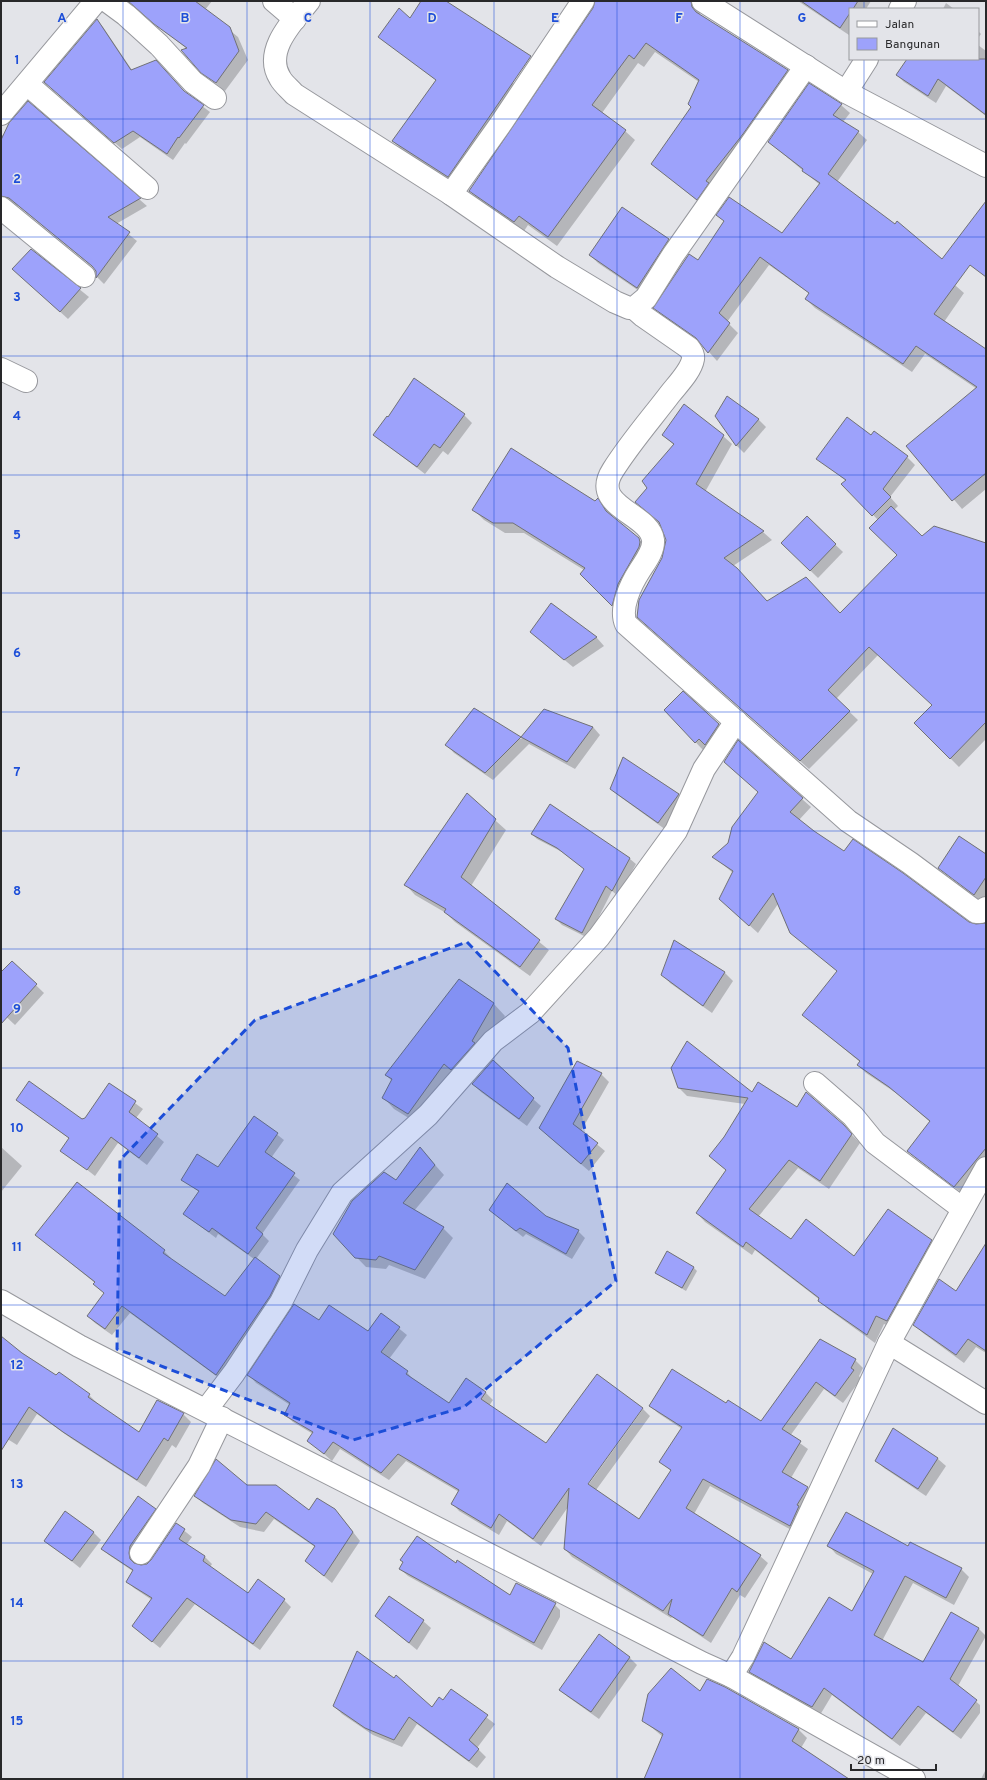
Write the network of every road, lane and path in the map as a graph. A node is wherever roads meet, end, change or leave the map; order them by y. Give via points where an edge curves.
1 (96, 1) edge
2 (107, 1) edge
3 (274, 1) edge
4 (309, 1) edge
5 (583, 1) edge
6 (703, 1) edge
7 (295, 19) junction
8 (866, 60) edge
9 (806, 66) junction
10 (27, 84) junction
11 (846, 92) junction
12 (215, 98) dead end
13 (1, 114) edge
14 (986, 166) edge
15 (147, 188) dead end
16 (451, 194) junction
17 (1, 208) edge
18 (84, 276) dead end
19 (634, 308) junction
20 (1, 369) edge
21 (26, 382) dead end
22 (736, 721) junction
23 (986, 908) edge
24 (815, 1084) dead end
25 (983, 1181) edge
26 (963, 1209) junction
27 (1, 1301) edge
28 (889, 1343) junction
29 (986, 1403) edge
30 (214, 1414) junction
31 (141, 1553) dead end
32 (731, 1676) junction
33 (914, 1779) edge

1 - 10 street
2 - 12 street via 159,44 193,82
3 - 7 street
4 - 7 street
5 - 16 street
6 - 9 street
7 - 16 street via 282,38 274,57 279,77 294,94
8 - 11 street
9 - 11 street
9 - 19 street via 673,254 651,290
10 - 13 street
10 - 15 street
11 - 14 street
16 - 19 street via 557,267 620,305
17 - 18 street
19 - 22 street via 688,348 693,359 680,382 619,461 608,481 610,496 652,534 653,541 649,555 627,599 623,618 630,629
20 - 21 street
22 - 23 street via 848,821 976,912
22 - 30 street via 704,769 676,831 599,937 530,1013 493,1041 428,1115 342,1194 307,1250 280,1302 234,1373
24 - 26 street via 854,1116 875,1143
25 - 26 street
26 - 28 street
27 - 30 street via 79,1346
28 - 29 street
28 - 32 street via 743,1657
30 - 31 street via 199,1466
30 - 32 street
32 - 33 street

